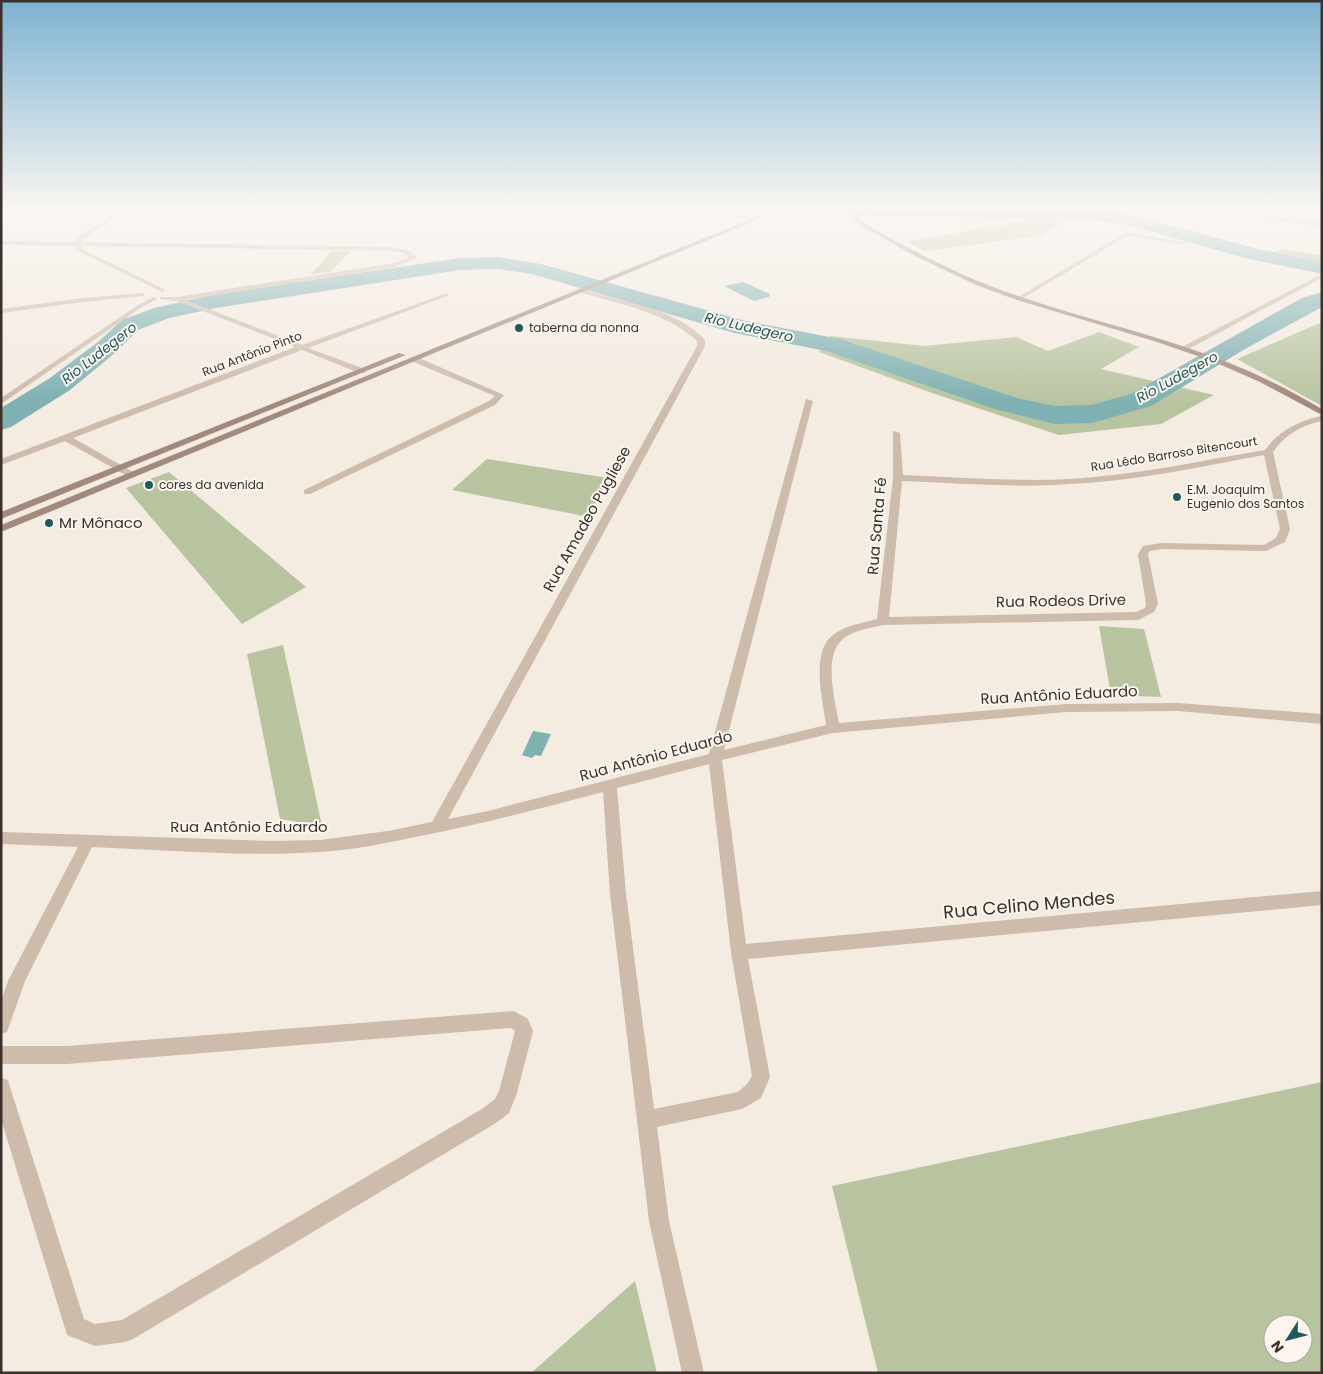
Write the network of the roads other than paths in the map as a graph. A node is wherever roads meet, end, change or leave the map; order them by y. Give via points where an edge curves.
1 (127, 274) edge
2 (337, 274) edge
3 (605, 274) edge
4 (621, 274) edge
5 (958, 274) edge
6 (1059, 274) edge
7 (1318, 278) dead end
8 (137, 279) junction
9 (581, 288) junction
10 (162, 290) junction
11 (447, 295) dead end
12 (147, 296) junction
13 (165, 296) junction
14 (177, 299) junction
15 (1018, 299) junction
16 (1, 311) edge
17 (303, 347) junction
18 (1182, 349) junction
19 (414, 359) junction
20 (362, 371) junction
21 (809, 401) dead end
22 (1, 402) edge
23 (1322, 413) edge
24 (1322, 418) edge
25 (896, 433) dead end
26 (67, 438) junction
27 (1268, 452) junction
28 (1, 462) edge
29 (121, 468) junction
30 (132, 475) junction
31 (898, 478) junction
32 (307, 492) dead end
33 (1, 516) edge
34 (1, 529) edge
35 (883, 621) junction
36 (1322, 719) edge
37 (833, 728) junction
38 (715, 757) junction
39 (610, 784) junction
40 (436, 828) junction
41 (1, 838) edge
42 (88, 841) junction
43 (1322, 898) edge
44 (739, 952) junction
45 (1, 1026) edge
46 (1, 1055) edge
47 (1, 1087) edge
48 (647, 1120) junction
49 (693, 1373) edge

1 - 8 street
2 - 14 street
3 - 9 main road
4 - 9 main road
5 - 15 main road
6 - 15 street
7 - 18 street
8 - 10 street
8 - 12 street
9 - 19 main road
9 - 20 main road
9 - 40 street, Rua Amadeo Pugliese via 646,311 695,334 701,340 701,346
10 - 12 street
10 - 13 street via 170,292
11 - 17 street, Rua Antônio Pinto
12 - 13 street
12 - 16 street
12 - 22 street via 140,306
13 - 14 street
14 - 17 street
15 - 18 main road
17 - 20 street
17 - 26 street, Rua Antônio Pinto
18 - 23 main road via 1273,385
19 - 30 main road
19 - 32 street via 500,395 492,403
20 - 29 main road
21 - 38 street
24 - 27 street, Rua Lêdo Barroso Bitencourt via 1295,425
25 - 31 street, Rua Santa Fé
26 - 28 street, Rua Antônio Pinto
26 - 29 street
27 - 31 street, Rua Lêdo Barroso Bitencourt via 1091,480
27 - 35 street, Rua Rodeos Drive via 1285,529 1281,540 1266,548 1147,548 1143,554 1152,604 1150,610 1138,616
29 - 30 street
29 - 33 main road
30 - 34 main road
31 - 35 street, Rua Santa Fé
35 - 37 street, Rua Rodeos Drive via 852,629 836,638 828,651 826,672
36 - 37 street, Rua Antônio Eduardo via 1178,707 1067,708
37 - 38 street, Rua Antônio Eduardo
38 - 39 street, Rua Antônio Eduardo
38 - 44 street
39 - 40 street, Rua Antônio Eduardo
39 - 48 street via 618,894
40 - 42 street, Rua Antônio Eduardo via 320,846
41 - 42 street, Rua Antônio Eduardo
42 - 45 street via 17,979
43 - 44 street, Rua Celino Mendes
44 - 48 street via 760,1076 754,1091 742,1100
46 - 47 street via 68,1054 514,1019 524,1031 508,1093 502,1106 489,1116 124,1331 95,1335 75,1327
48 - 49 street via 659,1221

